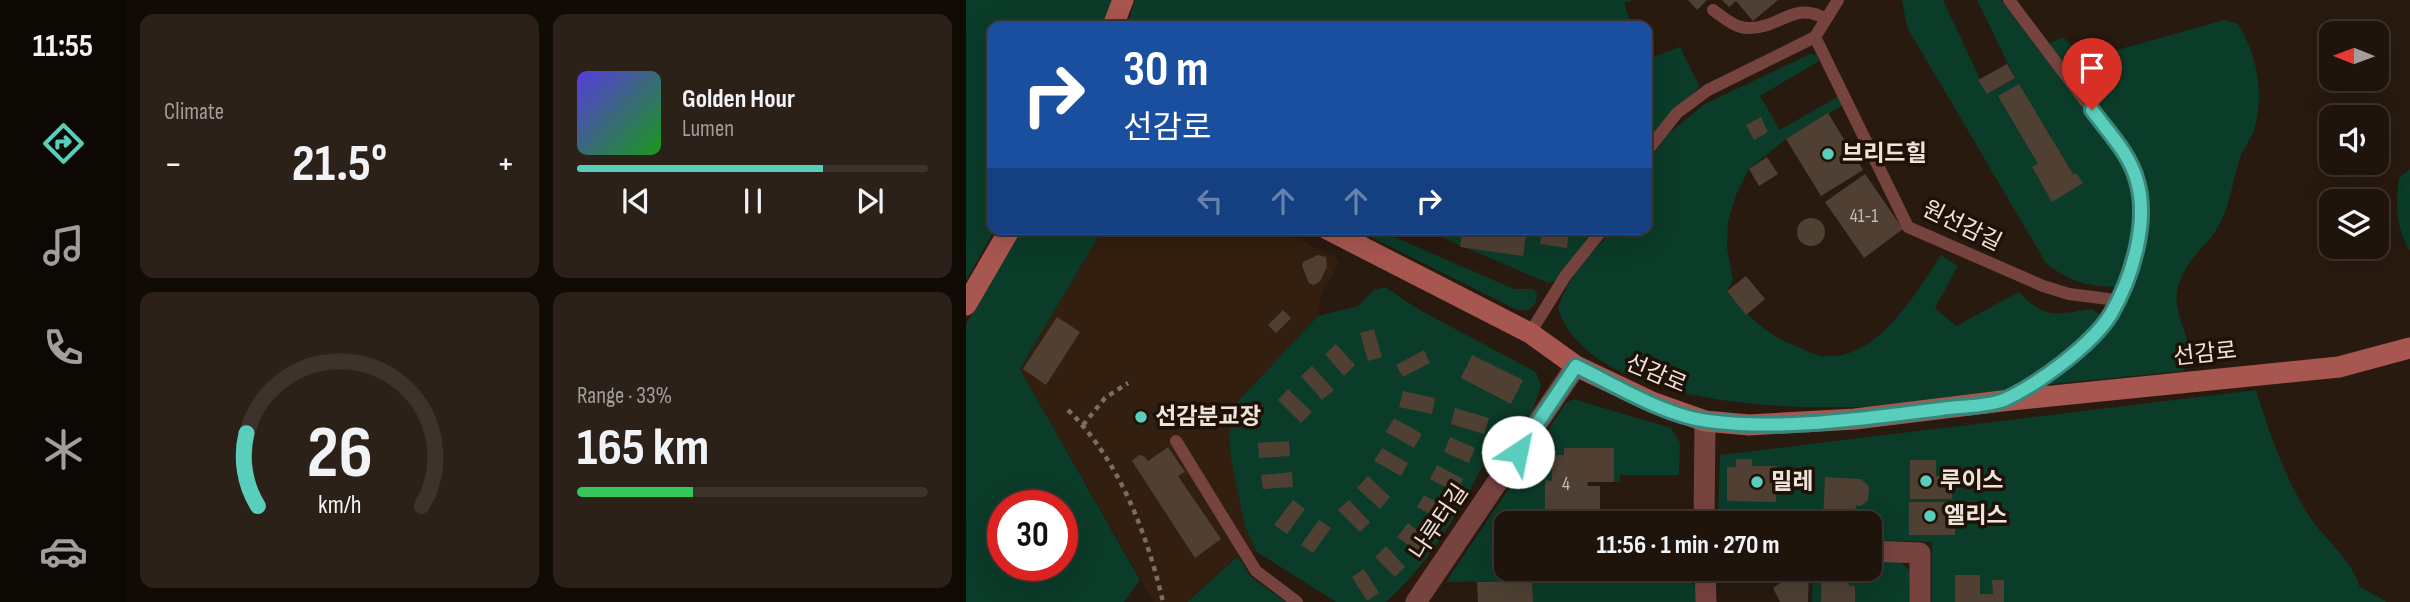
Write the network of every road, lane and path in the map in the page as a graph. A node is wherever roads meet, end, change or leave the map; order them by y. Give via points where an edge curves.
1 (1123, 0) edge
2 (1838, 0) edge
3 (2009, 0) edge
4 (1713, 10) dead end
5 (1826, 19) junction
6 (1115, 21) edge
7 (1815, 37) junction
8 (1652, 145) edge
9 (1007, 235) edge
10 (1339, 235) edge
11 (1597, 235) edge
12 (2117, 300) junction
13 (966, 305) edge
14 (1530, 333) junction
15 (2410, 348) edge
16 (1576, 366) junction
17 (1128, 383) dead end
18 (2002, 401) junction
19 (1068, 410) dead end
20 (1705, 421) junction
21 (1083, 425) junction
22 (1176, 441) dead end
23 (1704, 511) edge
24 (1882, 551) edge
25 (1705, 581) edge
26 (1163, 602) edge
27 (1297, 602) edge
28 (1416, 602) edge
29 (1706, 602) edge
30 (1920, 602) edge

1 - 6 street
2 - 5 lane
3 - 12 lane, 선감로 via 2125,154 2138,182 2138,237
4 - 5 lane via 1749,28 1796,9 1807,8
5 - 7 lane
7 - 8 lane via 1708,90 1677,113
7 - 12 lane, 원선감길 via 1908,227 2043,286
9 - 13 street
10 - 14 street, 선감로
11 - 14 lane
12 - 18 lane, 선감로 via 2097,332 2070,356
14 - 16 street, 선감로
15 - 18 street, 선감로 via 2339,367
16 - 20 street, 선감로
16 - 28 street, 나루터길
17 - 21 path via 1105,398
18 - 20 street, 선감로 via 1855,419 1749,425
19 - 21 path
20 - 23 street
21 - 26 path via 1142,526
22 - 27 lane via 1256,571
24 - 30 street via 1920,553
25 - 29 street

